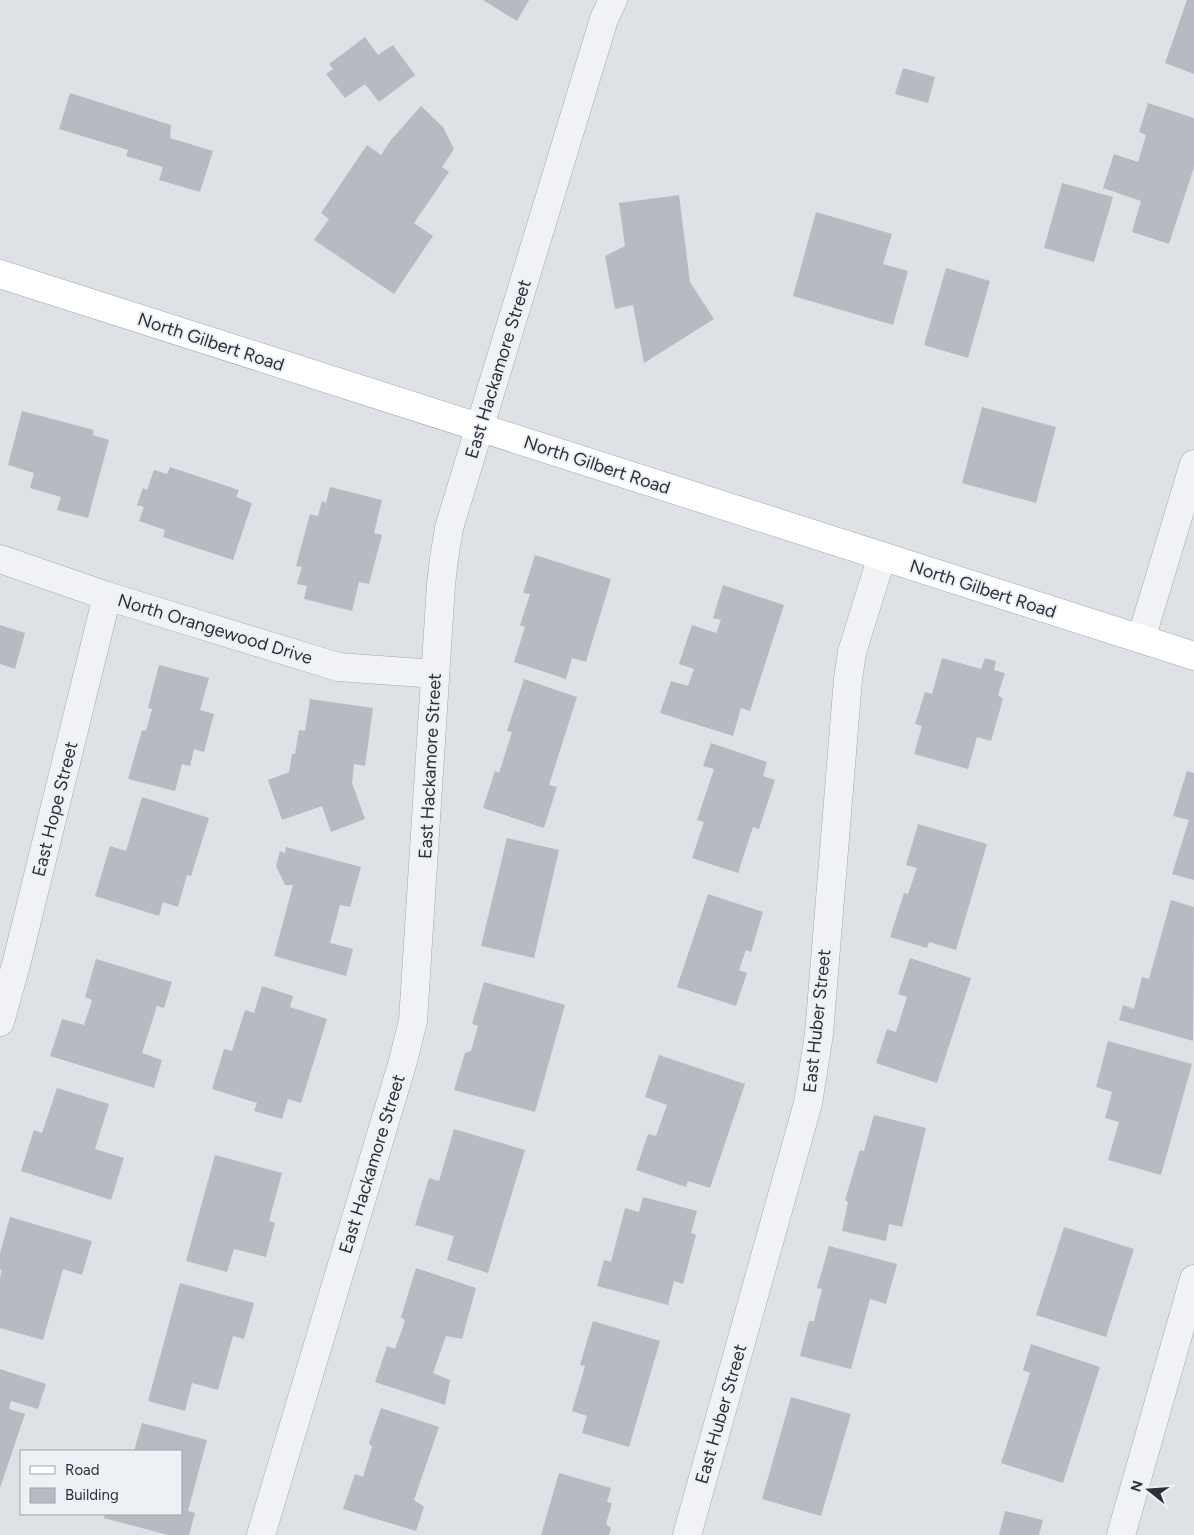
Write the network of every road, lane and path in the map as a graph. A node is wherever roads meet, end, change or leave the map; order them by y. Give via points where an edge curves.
1 (613, 0) edge
2 (0, 274) edge
3 (480, 428) junction
4 (1194, 464) edge
5 (882, 556) junction
6 (0, 559) edge
7 (107, 596) junction
8 (1140, 639) junction
9 (1194, 656) edge
10 (435, 674) junction
11 (0, 1022) edge
12 (1194, 1279) edge
13 (262, 1535) edge
14 (687, 1535) edge
15 (1121, 1535) edge

1 - 3 street, East Hackamore Street via 604,19
2 - 3 main road, North Gilbert Road
3 - 5 main road, North Gilbert Road
3 - 10 street, East Hackamore Street via 446,543
4 - 8 street
5 - 8 main road, North Gilbert Road
5 - 14 street, East Huber Street via 852,652 848,679 819,1034 808,1103
6 - 7 street, North Orangewood Drive
7 - 10 street, North Orangewood Drive via 338,666
7 - 11 street, East Hope Street
8 - 9 main road, North Gilbert Road
10 - 13 street, East Hackamore Street via 413,1021
12 - 15 street

